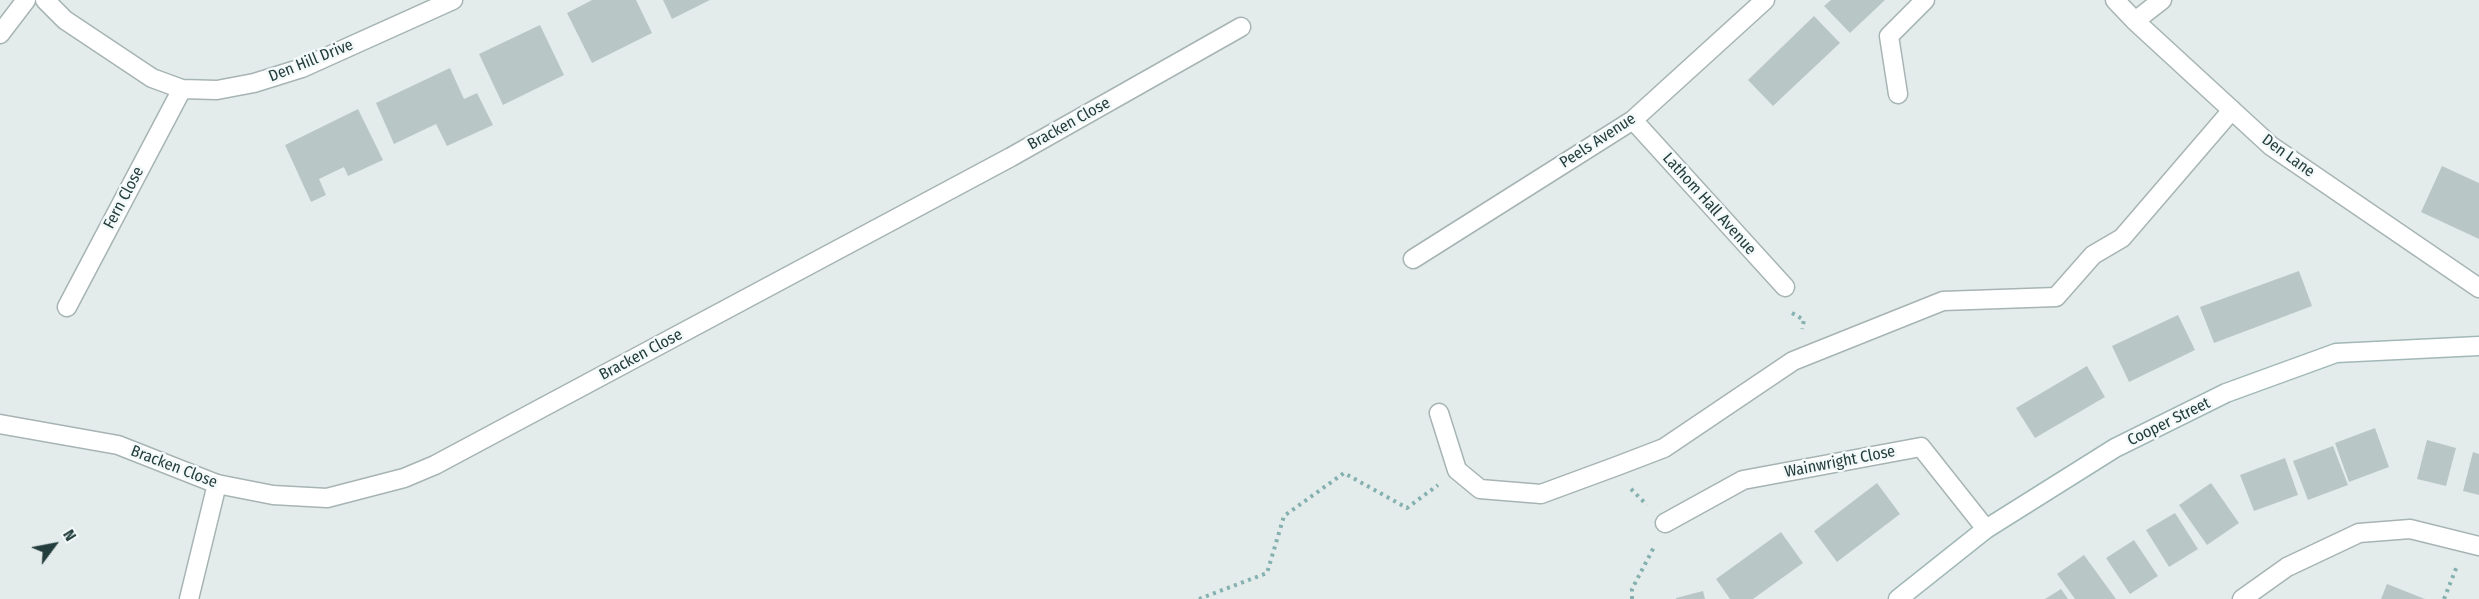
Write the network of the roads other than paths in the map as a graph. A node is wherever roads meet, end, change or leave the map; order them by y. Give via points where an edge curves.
1 (26, 0) edge
2 (45, 0) edge
3 (453, 0) edge
4 (1765, 0) edge
5 (1925, 0) edge
6 (2115, 0) edge
7 (2162, 0) edge
8 (2135, 21) junction
9 (1241, 27) dead end
10 (0, 34) edge
11 (182, 89) junction
12 (1898, 94) dead end
13 (2232, 110) junction
14 (1633, 120) junction
15 (1413, 259) dead end
16 (1785, 287) road end
17 (2479, 288) edge
18 (67, 307) dead end
19 (2479, 346) edge
20 (1439, 412) dead end
21 (0, 424) edge
22 (217, 484) junction
23 (1665, 523) dead end
24 (1986, 529) junction
25 (2472, 545) edge
26 (189, 599) edge
27 (1898, 599) edge
28 (2242, 599) edge

1 - 10 street
2 - 11 street, Den Hill Drive via 65,20 152,78
3 - 11 street, Den Hill Drive via 302,68 235,87
4 - 14 street, Peels Avenue
5 - 12 street via 1889,36
6 - 8 street, Den Lane
7 - 8 street
8 - 13 street, Den Lane
9 - 22 street, Bracken Close via 1011,157 435,465 404,478 327,498 273,495
11 - 18 street, Fern Close
13 - 17 street, Den Lane via 2271,146
13 - 20 street via 2122,238 2093,255 2056,297 1943,301 1793,361 1664,448 1542,494 1480,489 1458,470
14 - 15 street, Peels Avenue
14 - 16 street, Lathom Hall Avenue
19 - 24 street, Cooper Street via 2336,353 2226,393 2115,448
21 - 22 street, Bracken Close via 118,446
22 - 26 street
23 - 24 street, Wainwright Close via 1743,480 1921,447
24 - 27 street, Cooper Street
25 - 28 street via 2410,529 2359,533 2287,567

